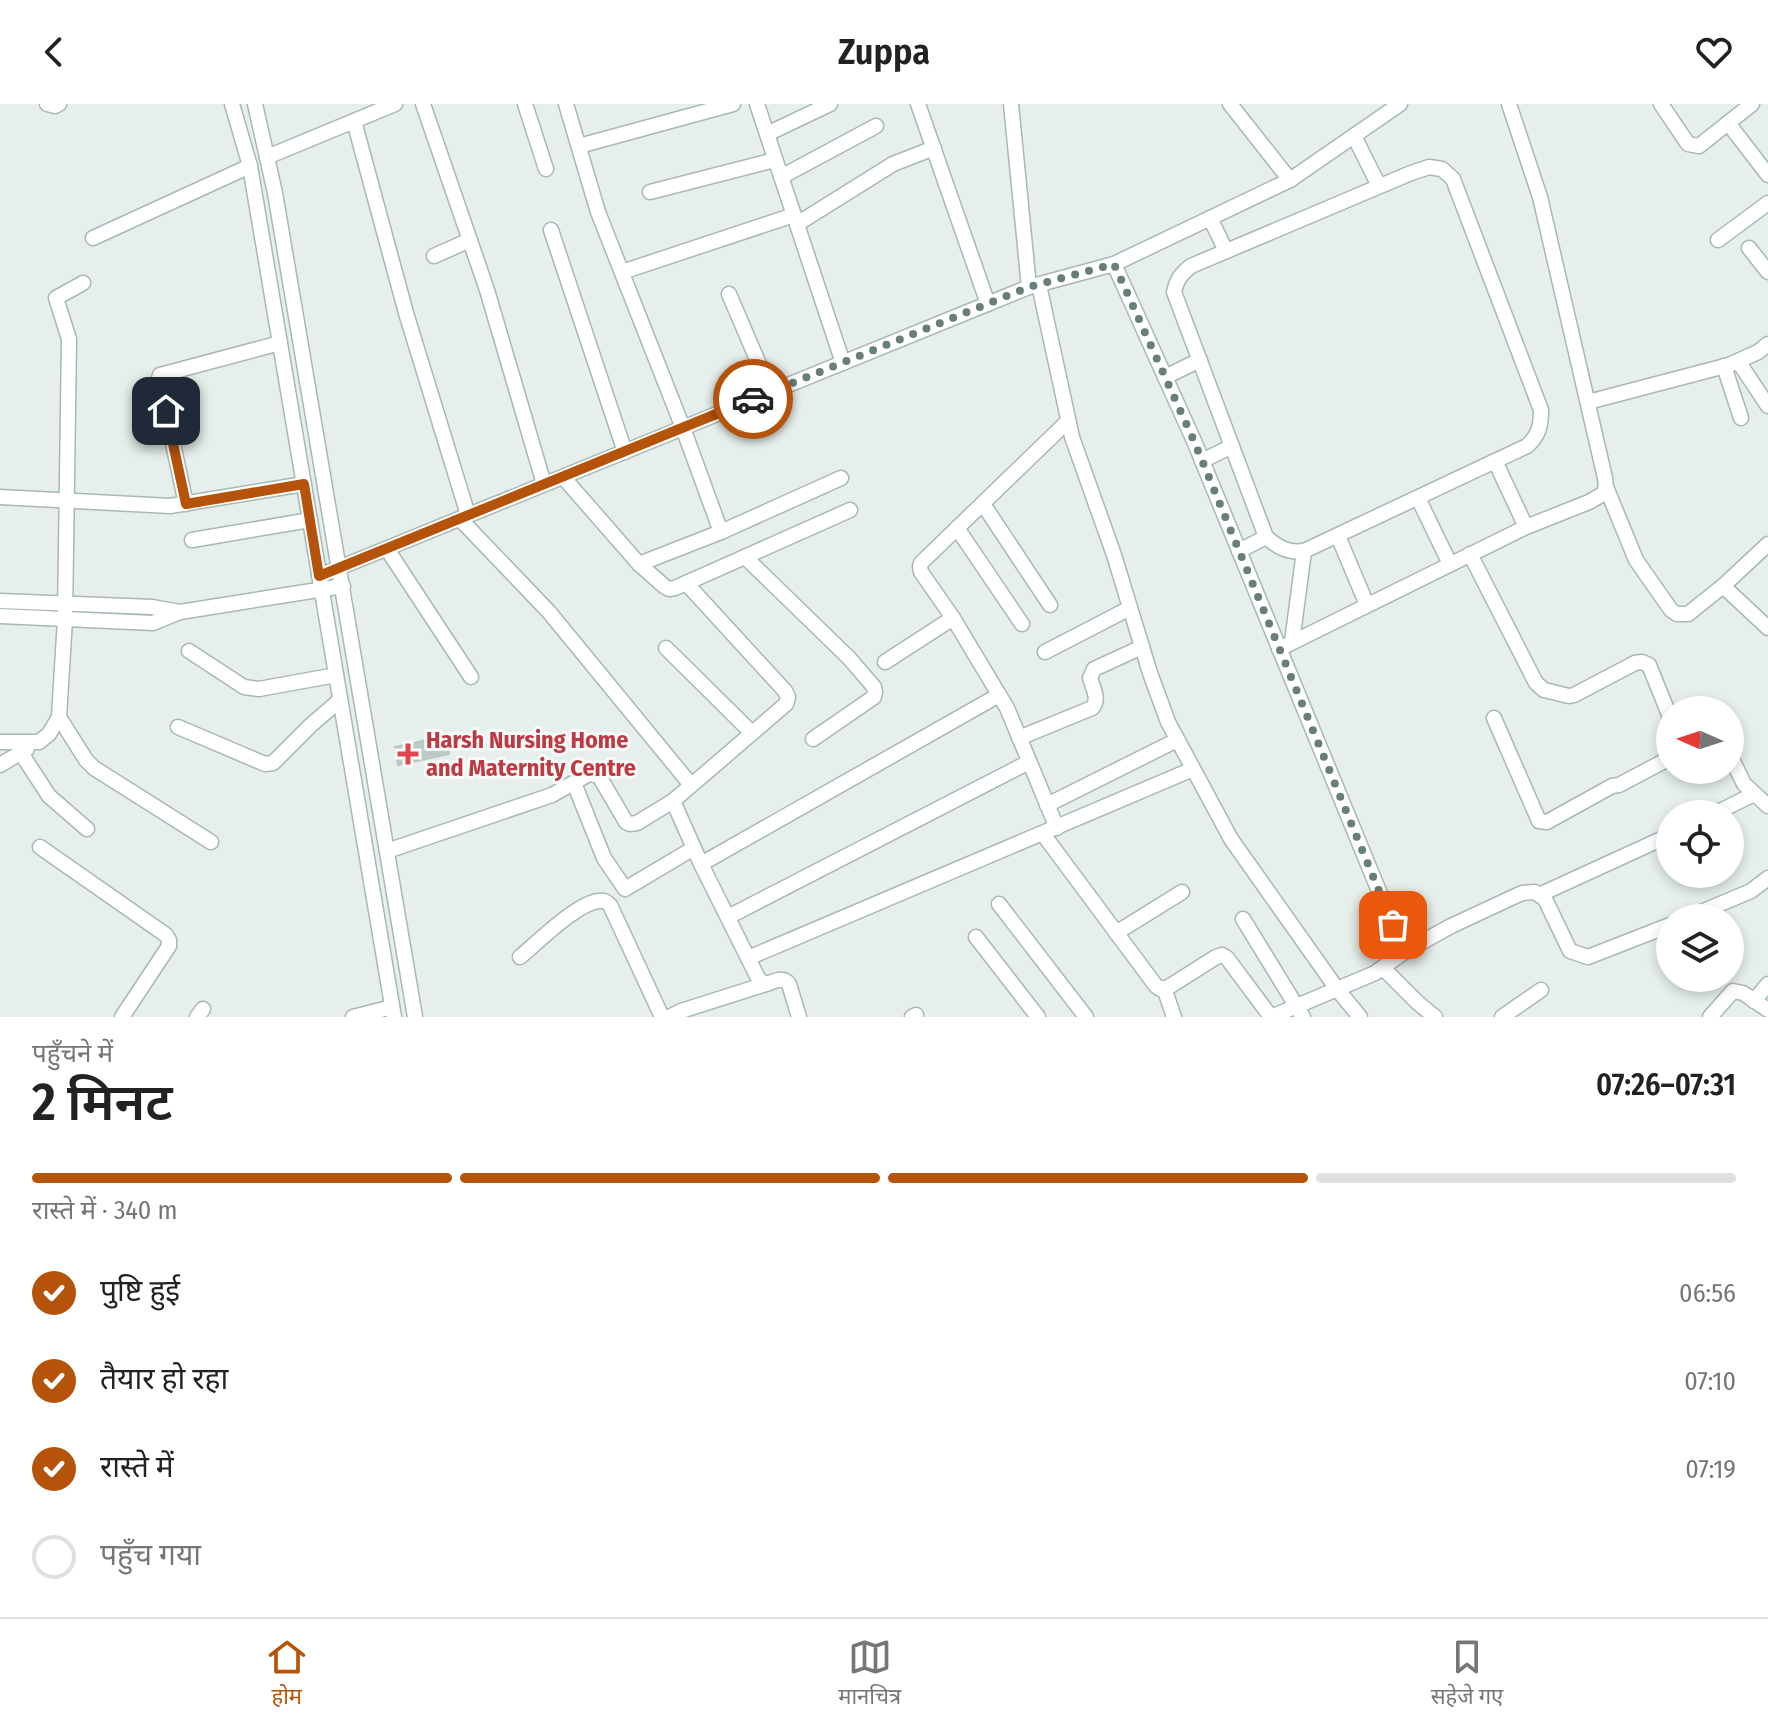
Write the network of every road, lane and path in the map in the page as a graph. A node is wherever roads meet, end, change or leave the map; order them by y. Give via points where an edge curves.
1 (47, 104) edge
2 (59, 104) edge
3 (232, 104) edge
4 (255, 104) edge
5 (395, 104) edge
6 (423, 104) edge
7 (525, 104) edge
8 (566, 104) edge
9 (733, 104) edge
10 (757, 104) edge
11 (830, 104) edge
12 (918, 104) edge
13 (1011, 104) edge
14 (1230, 104) edge
15 (1400, 104) edge
16 (1509, 104) edge
17 (1661, 104) edge
18 (1752, 104) edge
19 (354, 121) junction
20 (1728, 123) junction
21 (876, 126) dead end
22 (767, 134) junction
23 (1354, 136) junction
24 (579, 146) junction
25 (934, 148) junction
26 (267, 157) junction
27 (775, 160) junction
28 (250, 166) junction
29 (546, 169) dead end
30 (1768, 175) edge
31 (781, 177) junction
32 (1290, 180) junction
33 (1379, 186) junction
34 (650, 192) dead end
35 (1768, 203) edge
36 (1210, 218) junction
37 (795, 220) junction
38 (551, 230) dead end
39 (93, 238) dead end
40 (470, 240) junction
41 (1718, 240) dead end
42 (1749, 248) dead end
43 (1226, 251) junction
44 (434, 256) dead end
45 (1114, 264) junction
46 (622, 272) junction
47 (1768, 272) edge
48 (83, 283) dead end
49 (1034, 286) junction
50 (729, 294) dead end
51 (988, 304) junction
52 (280, 343) junction
53 (1768, 344) edge
54 (1200, 360) junction
55 (843, 363) junction
56 (1731, 364) junction
57 (1165, 377) junction
58 (771, 392) junction
59 (1588, 402) junction
60 (1768, 406) edge
61 (1741, 418) dead end
62 (1068, 421) junction
63 (683, 428) junction
64 (1232, 446) junction
65 (625, 452) junction
66 (1202, 461) junction
67 (1495, 461) junction
68 (563, 477) junction
69 (841, 478) dead end
70 (304, 484) junction
71 (544, 484) junction
72 (1606, 487) junction
73 (0, 497) edge
74 (1418, 498) junction
75 (67, 500) junction
76 (186, 504) junction
77 (983, 504) junction
78 (850, 510) dead end
79 (464, 517) junction
80 (310, 520) junction
81 (1526, 527) junction
82 (957, 528) junction
83 (721, 532) junction
84 (1338, 536) junction
85 (1266, 537) junction
86 (192, 540) dead end
87 (1768, 544) edge
88 (387, 549) junction
89 (1239, 551) junction
90 (1304, 551) junction
91 (1470, 554) junction
92 (745, 557) junction
93 (639, 564) junction
94 (1450, 564) junction
95 (340, 567) junction
96 (320, 583) junction
97 (686, 583) junction
98 (343, 586) junction
99 (1723, 586) junction
100 (0, 601) edge
101 (1050, 605) dead end
102 (1367, 605) junction
103 (1130, 608) junction
104 (65, 611) junction
105 (0, 616) edge
106 (953, 618) junction
107 (1022, 624) dead end
108 (1768, 628) edge
109 (1286, 645) junction
110 (1142, 647) junction
111 (666, 648) dead end
112 (189, 651) dead end
113 (1045, 652) dead end
114 (885, 662) dead end
115 (336, 675) junction
116 (471, 677) dead end
117 (999, 695) junction
118 (1662, 696) edge
119 (340, 700) junction
120 (59, 717) junction
121 (1494, 718) dead end
122 (178, 727) dead end
123 (752, 733) junction
124 (1019, 738) junction
125 (813, 739) dead end
126 (1177, 740) junction
127 (0, 742) edge
128 (39, 742) junction
129 (21, 753) junction
130 (1029, 762) junction
131 (0, 765) edge
132 (1656, 765) edge
133 (1193, 769) junction
134 (574, 783) junction
135 (1744, 784) edge
136 (691, 785) junction
137 (1754, 794) junction
138 (1742, 800) edge
139 (673, 801) junction
140 (1047, 805) junction
141 (1768, 806) edge
142 (382, 821) junction
143 (361, 825) junction
144 (87, 829) dead end
145 (1050, 831) junction
146 (1656, 841) edge
147 (211, 842) dead end
148 (40, 847) dead end
149 (694, 848) junction
150 (387, 851) junction
151 (701, 864) junction
152 (1768, 878) edge
153 (1182, 892) dead end
154 (1539, 895) junction
155 (999, 904) dead end
156 (1720, 904) edge
157 (728, 917) junction
158 (1243, 919) dead end
159 (1656, 930) edge
160 (1116, 933) junction
161 (976, 937) dead end
162 (1404, 952) junction
163 (520, 957) dead end
164 (748, 958) junction
165 (1383, 968) junction
166 (766, 984) junction
167 (1768, 984) edge
168 (1164, 988) junction
169 (1337, 989) junction
170 (1541, 990) dead end
171 (1754, 1001) junction
172 (1768, 1010) edge
173 (393, 1012) edge
174 (1299, 1012) edge
175 (678, 1015) edge
176 (122, 1017) edge
177 (353, 1017) edge
178 (415, 1017) edge
179 (662, 1017) edge
180 (799, 1017) edge
181 (1038, 1017) edge
182 (1086, 1017) edge
183 (1174, 1017) edge
184 (1271, 1017) edge
185 (1360, 1017) edge
186 (1435, 1017) edge
187 (1502, 1017) edge
188 (1710, 1017) edge

1 - 2 street
3 - 28 street
4 - 26 street
5 - 19 street
6 - 40 street
7 - 29 street
8 - 24 street
9 - 24 street
10 - 22 street
11 - 22 street
12 - 25 street
13 - 49 street
14 - 32 street
15 - 23 street
16 - 59 street via 1540,197
17 - 20 street via 1688,144 1695,146
18 - 20 street
19 - 26 street
19 - 79 street
20 - 30 street
21 - 31 street
22 - 27 street
23 - 32 street
23 - 33 street
24 - 46 street
25 - 37 street via 893,164
25 - 51 street
26 - 95 street
27 - 31 street
27 - 34 street
28 - 39 street
28 - 52 street
31 - 37 street
32 - 36 street
33 - 43 street
33 - 67 street via 1429,167 1442,169 1453,179 1541,410 1535,438
35 - 41 street
36 - 43 street
36 - 45 street
37 - 46 street
37 - 55 street
38 - 65 street
40 - 44 street
40 - 71 street
42 - 47 street
43 - 54 street via 1191,266 1176,281 1174,292
45 - 49 street
45 - 57 street
46 - 63 street
48 - 75 street via 56,298 69,339
49 - 51 street
49 - 62 street
50 - 58 street
51 - 55 street
52 - 70 street
52 - 76 street via 160,375
53 - 56 street
54 - 57 street
54 - 64 street
55 - 58 street
56 - 59 street
56 - 60 street
56 - 61 street
57 - 66 street
58 - 63 street
59 - 72 street
62 - 77 street
62 - 103 street
63 - 65 street
63 - 83 street
64 - 66 street
64 - 85 street
65 - 68 street
66 - 89 street
67 - 74 street
67 - 81 street
68 - 71 street
68 - 93 street
69 - 83 street
70 - 76 street
70 - 80 street
71 - 79 street
72 - 81 street via 1589,502
72 - 99 street via 1636,560 1671,610 1688,614
73 - 75 street
74 - 84 street
74 - 94 street
75 - 76 street
75 - 104 street
77 - 82 street
77 - 101 street
78 - 92 street
79 - 88 street
79 - 136 street
80 - 86 street
80 - 96 street
81 - 91 street
82 - 106 street via 920,567
82 - 107 street
83 - 93 street
84 - 90 street
84 - 102 street
85 - 89 street
85 - 90 street via 1279,548
87 - 99 street
88 - 95 street
88 - 116 street
89 - 109 street
90 - 109 street
91 - 94 street
91 - 118 street via 1541,688 1574,695 1642,662 1649,665
92 - 97 street
92 - 125 street via 874,687 874,697
93 - 97 street via 669,589
94 - 102 street
95 - 96 street
95 - 98 street
96 - 98 street
96 - 104 street via 180,612 153,623
96 - 115 street
97 - 123 street via 788,697
98 - 142 street
99 - 108 street
100 - 104 street
102 - 109 street
103 - 110 street
103 - 113 street
104 - 105 street
104 - 120 street
106 - 114 street
106 - 117 street
109 - 162 street
110 - 124 street via 1094,669 1092,708
110 - 126 street
111 - 123 street
112 - 115 street via 253,689
115 - 119 street
117 - 124 street
117 - 151 street
119 - 122 street via 273,763
119 - 143 street
120 - 128 street
120 - 147 street via 94,768
121 - 132 street via 1542,823
123 - 136 street
124 - 130 street
126 - 133 street
126 - 140 street
127 - 128 street
128 - 129 street
129 - 131 street
129 - 144 street via 49,796
130 - 140 street
130 - 157 street
133 - 145 street
133 - 169 street via 1231,839
134 - 139 street via 589,774 599,776 630,824
134 - 149 street via 604,858 625,889
134 - 150 street
135 - 137 street
136 - 139 street
137 - 138 street
137 - 141 street
139 - 149 street
140 - 145 street
142 - 143 street
142 - 150 street
143 - 173 street
145 - 160 street
145 - 164 street
146 - 154 street
148 - 176 street via 169,940
149 - 151 street
150 - 178 street
151 - 157 street
152 - 156 street
153 - 160 street
154 - 159 street via 1570,951 1581,956
154 - 162 street via 1522,893
155 - 182 street
157 - 164 street
158 - 174 street
160 - 168 street via 1156,986
161 - 181 street
162 - 165 street
163 - 179 street via 577,909 606,902
164 - 166 street
165 - 169 street
165 - 186 street
166 - 175 street
166 - 180 street via 786,980
167 - 171 street
168 - 183 street
168 - 184 street via 1222,955
169 - 174 street
169 - 185 street
170 - 187 street
171 - 172 street
171 - 188 street via 1733,991
173 - 177 street
174 - 184 street

